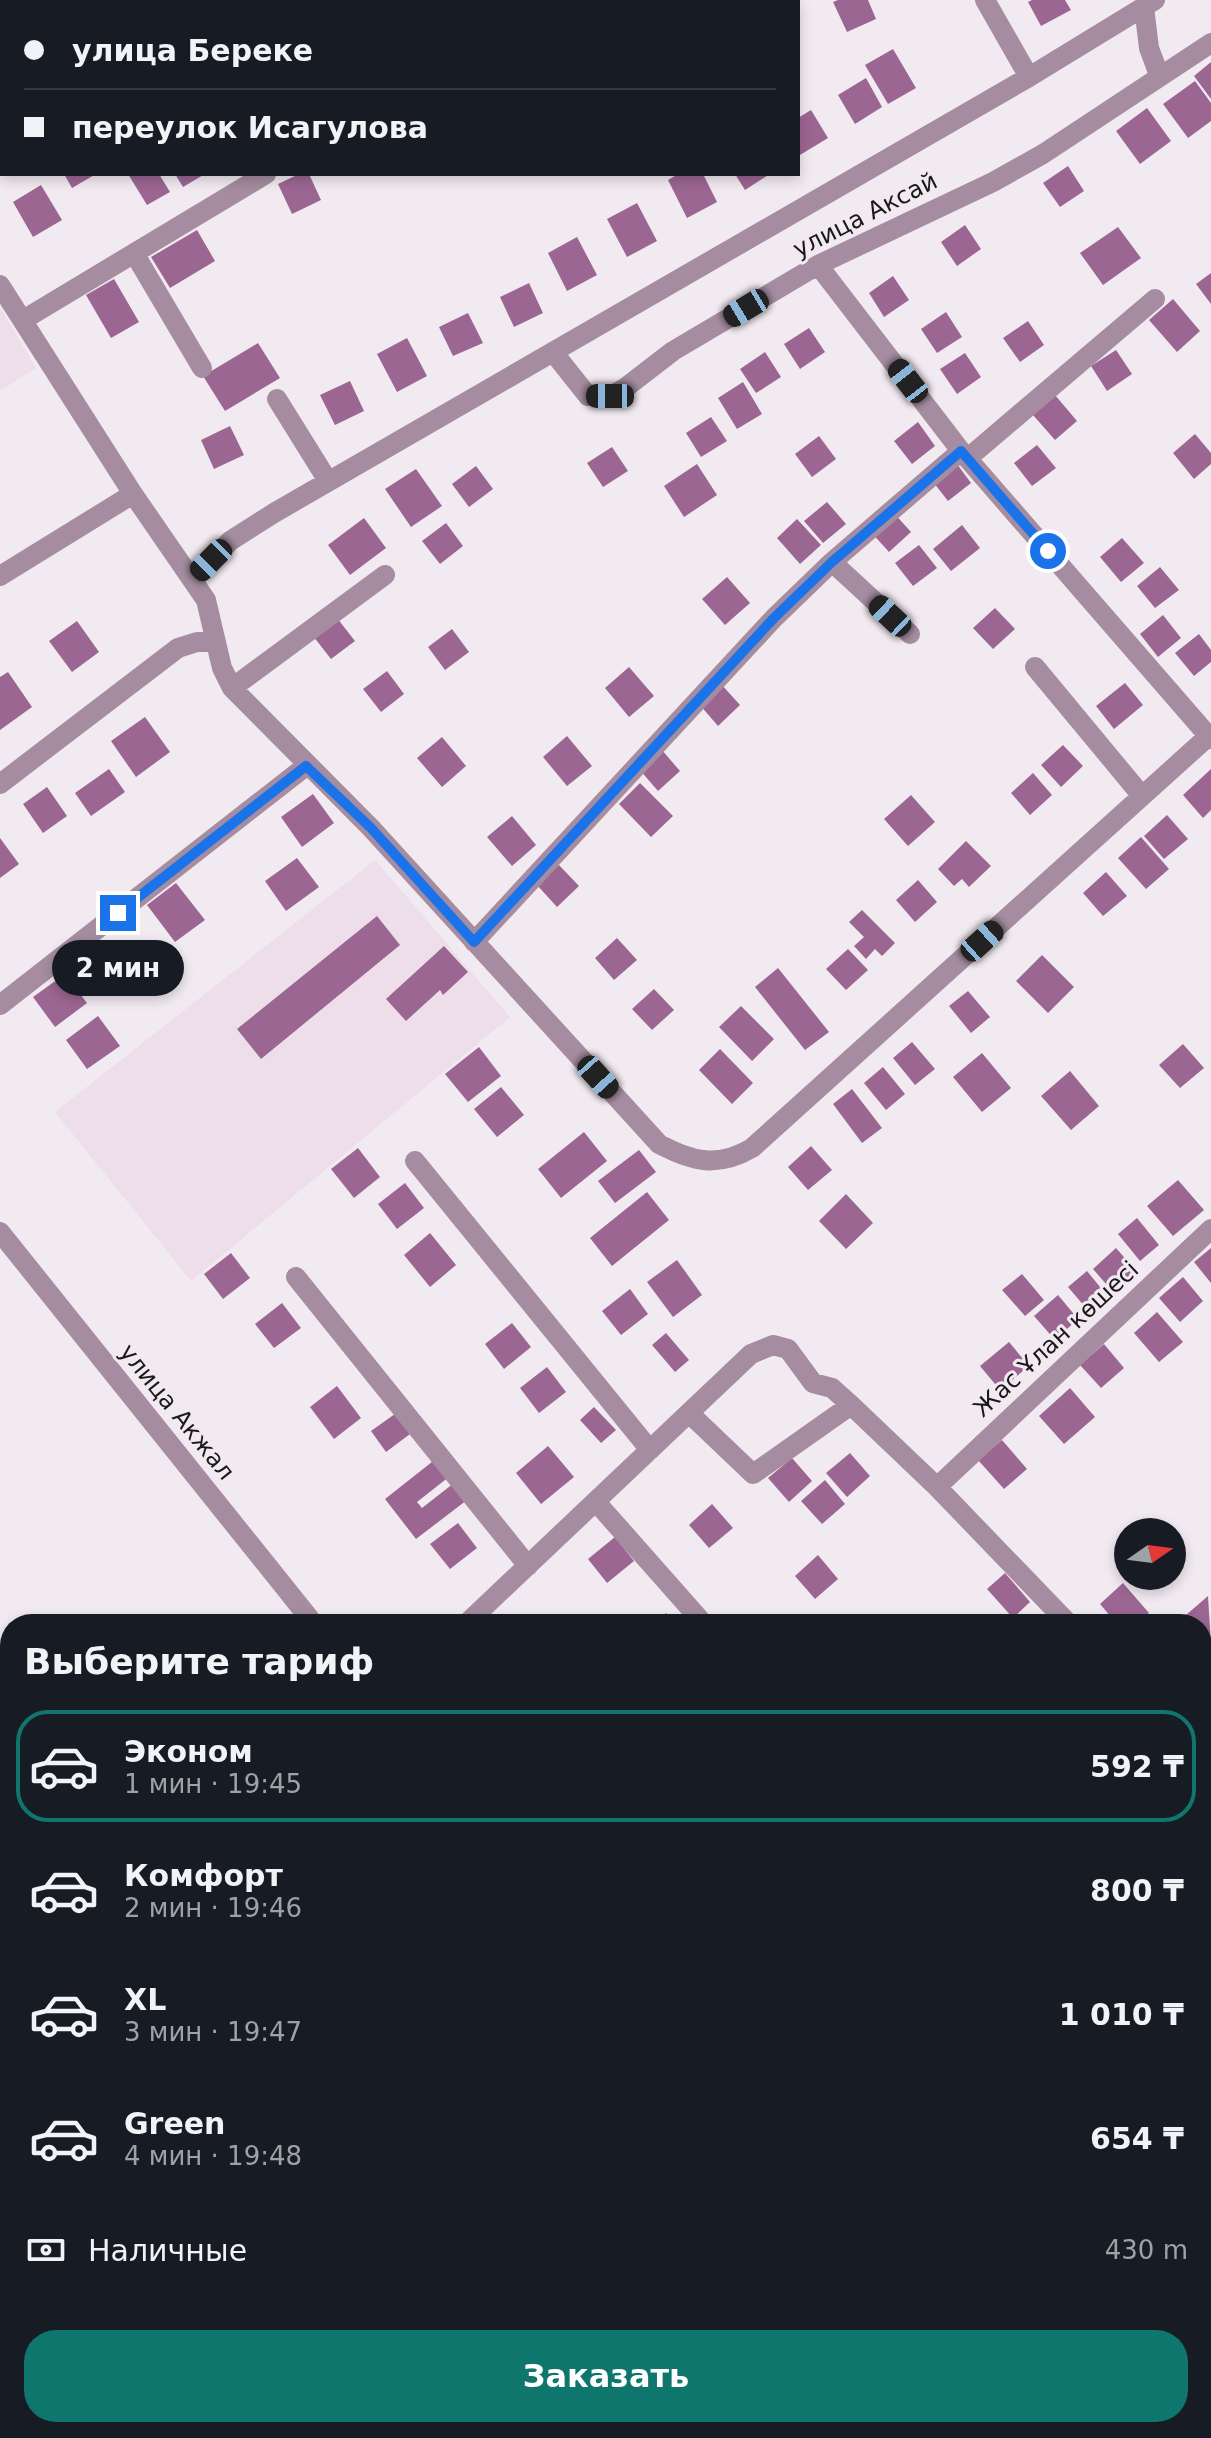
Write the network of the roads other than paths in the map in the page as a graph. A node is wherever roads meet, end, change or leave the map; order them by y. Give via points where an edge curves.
1 (985, 0) edge
2 (1150, 3) edge
3 (1211, 43) edge
4 (1159, 75) junction
5 (1029, 77) junction
6 (263, 176) edge
7 (134, 253) junction
8 (818, 265) junction
9 (0, 285) edge
10 (1155, 299) dead end
11 (23, 320) junction
12 (553, 352) junction
13 (202, 368) dead end
14 (277, 399) dead end
15 (964, 454) junction
16 (328, 481) junction
17 (133, 494) junction
18 (832, 562) junction
19 (385, 575) dead end
20 (0, 576) edge
21 (193, 579) junction
22 (910, 634) dead end
23 (215, 642) junction
24 (1035, 667) dead end
25 (232, 688) junction
26 (1210, 736) edge
27 (306, 766) junction
28 (0, 784) edge
29 (1142, 796) junction
30 (474, 942) junction
31 (0, 1005) edge
32 (415, 1161) dead end
33 (1211, 1229) edge
34 (0, 1232) edge
35 (296, 1277) dead end
36 (851, 1405) junction
37 (689, 1413) junction
38 (650, 1450) junction
39 (937, 1487) junction
40 (597, 1503) junction
41 (528, 1566) junction
42 (306, 1614) edge
43 (477, 1614) edge
44 (695, 1614) edge
45 (1059, 1614) edge

1 - 5 street
2 - 4 street via 1149,48
2 - 5 street, улица Аксай
3 - 4 street, улица Аксай
4 - 8 street, улица Аксай via 993,182
5 - 12 street, улица Аксай
6 - 7 street
7 - 11 street
7 - 13 street
8 - 12 street, улица Аксай via 673,351 610,396 588,396
8 - 15 street
9 - 11 street
10 - 15 street
11 - 17 street
12 - 16 street, улица Аксай
14 - 16 street
15 - 18 street
15 - 26 street
16 - 21 street, улица Аксай via 230,541
17 - 20 street
17 - 21 street
18 - 22 street
18 - 30 street via 687,709
19 - 25 street
21 - 23 street via 206,600
23 - 25 street
23 - 28 street via 178,648
24 - 29 street
25 - 27 street
26 - 29 street
27 - 30 street via 371,828
27 - 31 street
29 - 30 street via 752,1148 733,1159 687,1159 659,1144
32 - 38 street
33 - 39 street, Жас Ұлан көшесі
34 - 42 street, улица Акжал
35 - 41 street
36 - 37 street via 753,1474
36 - 37 street via 832,1388 813,1383 788,1349 773,1345 751,1354
36 - 39 street
37 - 38 street
38 - 40 street
39 - 45 street
40 - 41 street
40 - 44 street
41 - 43 street

